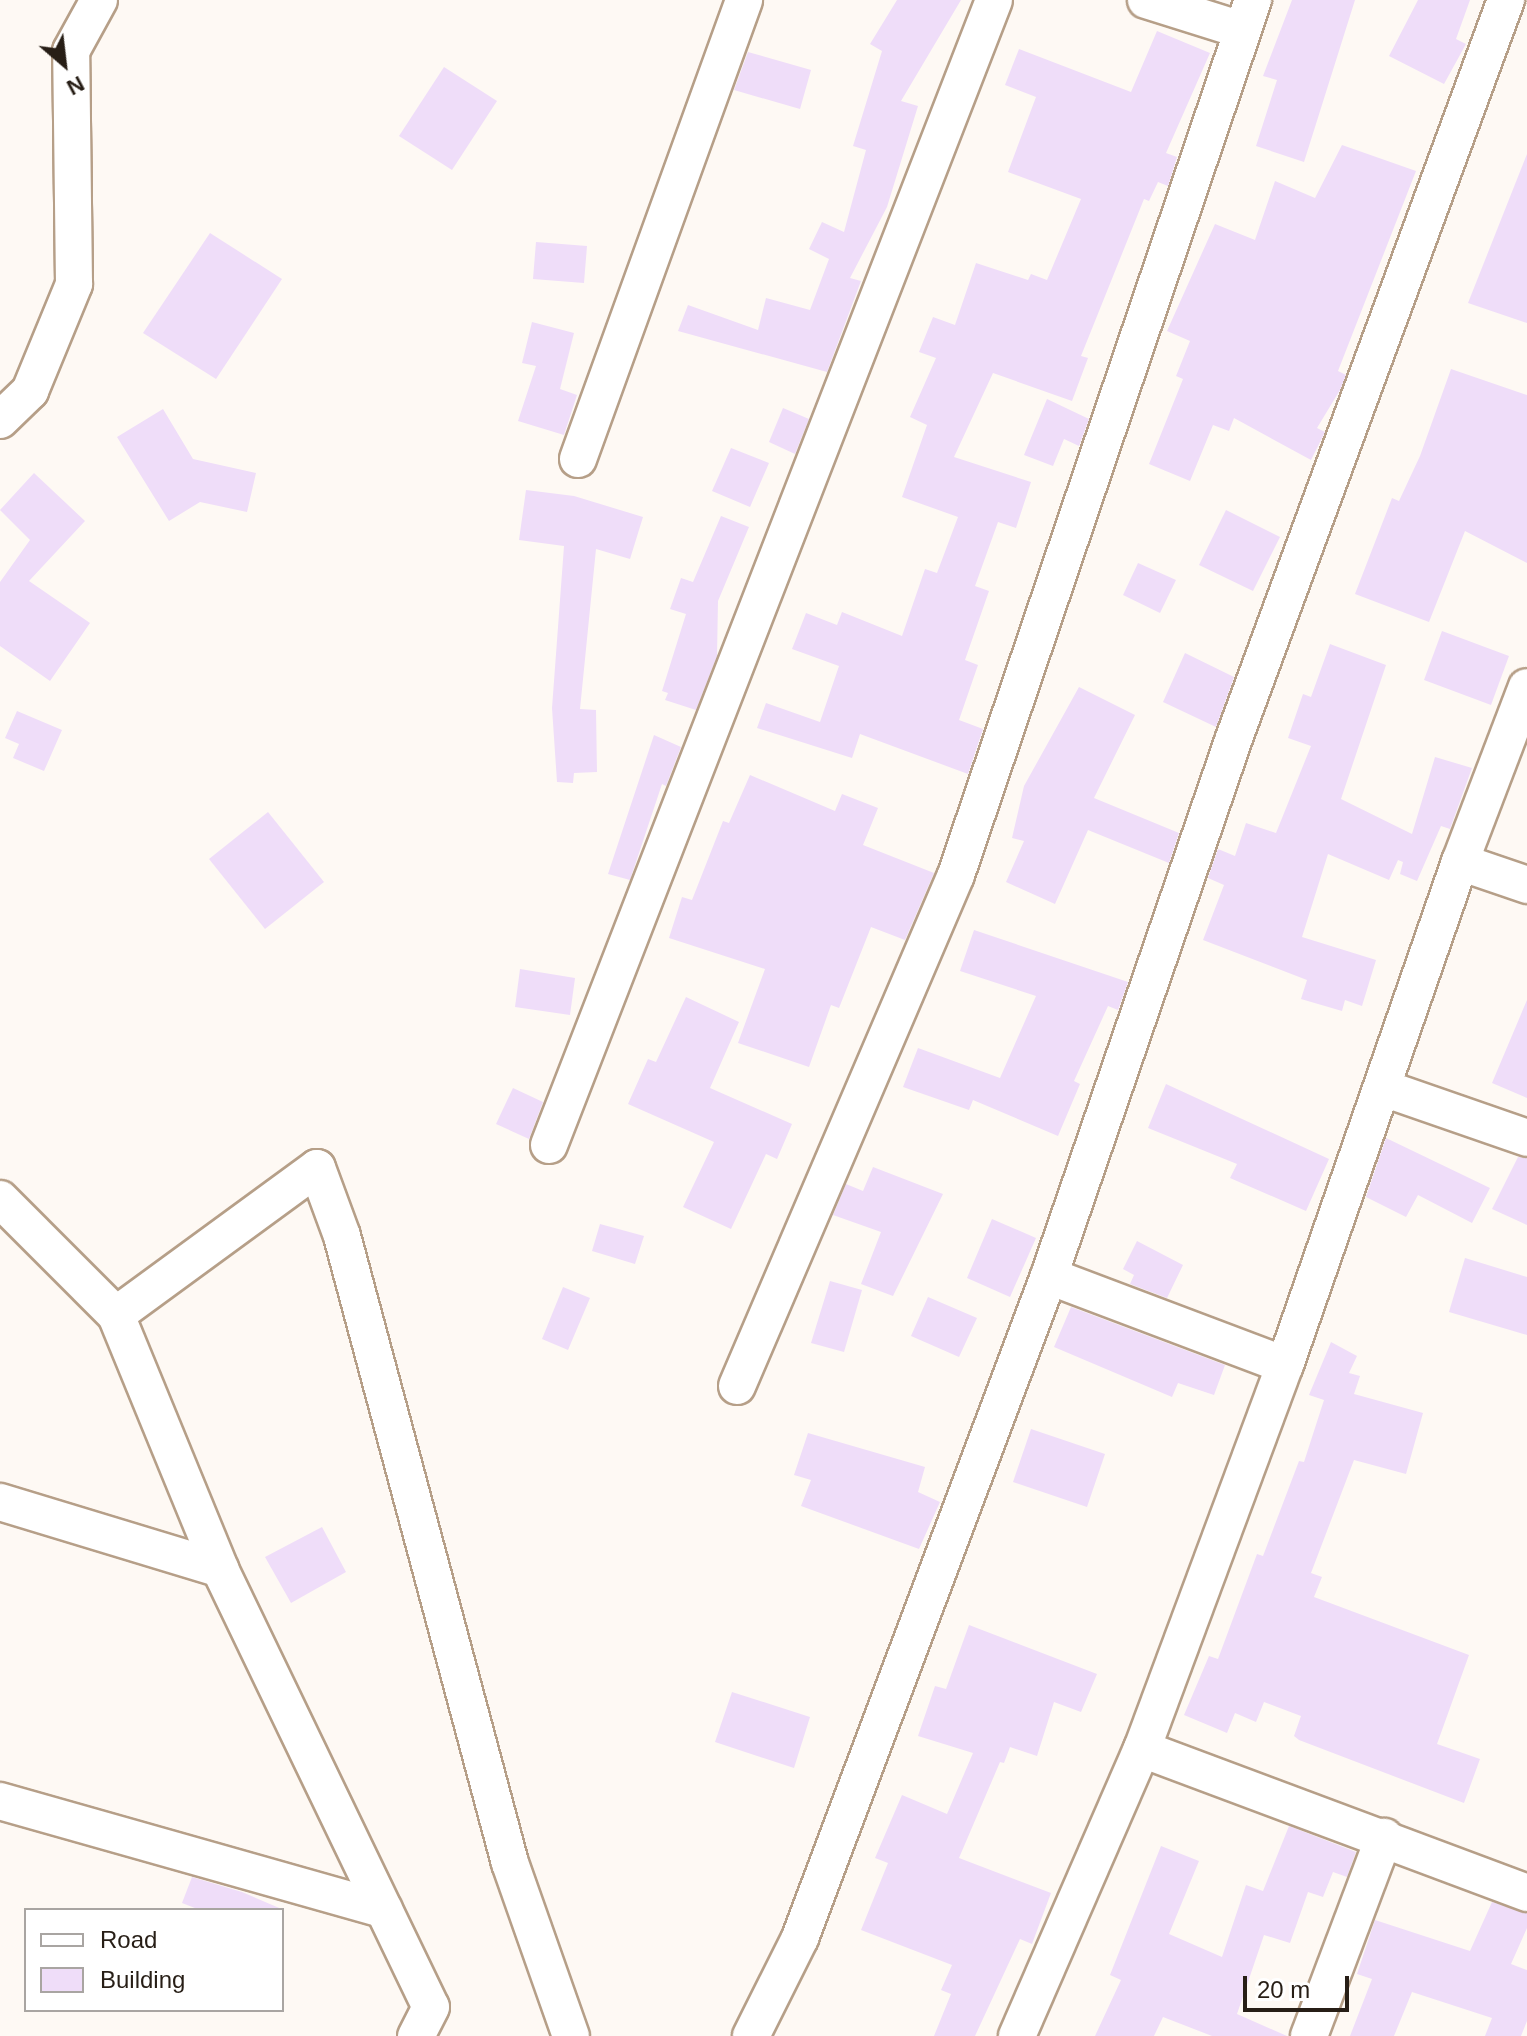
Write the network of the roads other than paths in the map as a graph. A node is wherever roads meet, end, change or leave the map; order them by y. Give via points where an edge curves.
1 (99, 0) edge
2 (744, 0) edge
3 (994, 0) edge
4 (1146, 0) edge
5 (1506, 0) edge
6 (1248, 15) edge
7 (0, 420) edge
8 (578, 459) dead end
9 (1527, 687) edge
10 (1460, 862) junction
11 (1527, 885) edge
12 (1383, 1088) junction
13 (1527, 1138) edge
14 (549, 1145) dead end
15 (0, 1199) edge
16 (1049, 1276) junction
17 (116, 1315) junction
18 (1285, 1365) junction
19 (737, 1386) dead end
20 (0, 1502) edge
21 (220, 1569) junction
22 (1142, 1749) junction
23 (0, 1801) edge
24 (1384, 1837) junction
25 (1527, 1893) edge
26 (384, 1910) junction
27 (416, 2036) edge
28 (571, 2036) edge
29 (751, 2036) edge
30 (1017, 2036) edge
31 (1309, 2036) edge

1 - 7 street via 71,51 74,284 30,391
2 - 8 street
3 - 14 street
4 - 6 street
5 - 16 street via 1234,738
6 - 19 street via 956,875
9 - 10 street
10 - 11 street
10 - 12 street
12 - 13 street
12 - 18 street
15 - 17 street
16 - 18 street
16 - 29 street via 800,1938
17 - 21 street
17 - 28 street via 317,1168 342,1236 510,1863
18 - 22 street
20 - 21 street
21 - 26 street
22 - 24 street
22 - 30 street
23 - 26 street
24 - 25 street
24 - 31 street
26 - 27 street via 431,2007

